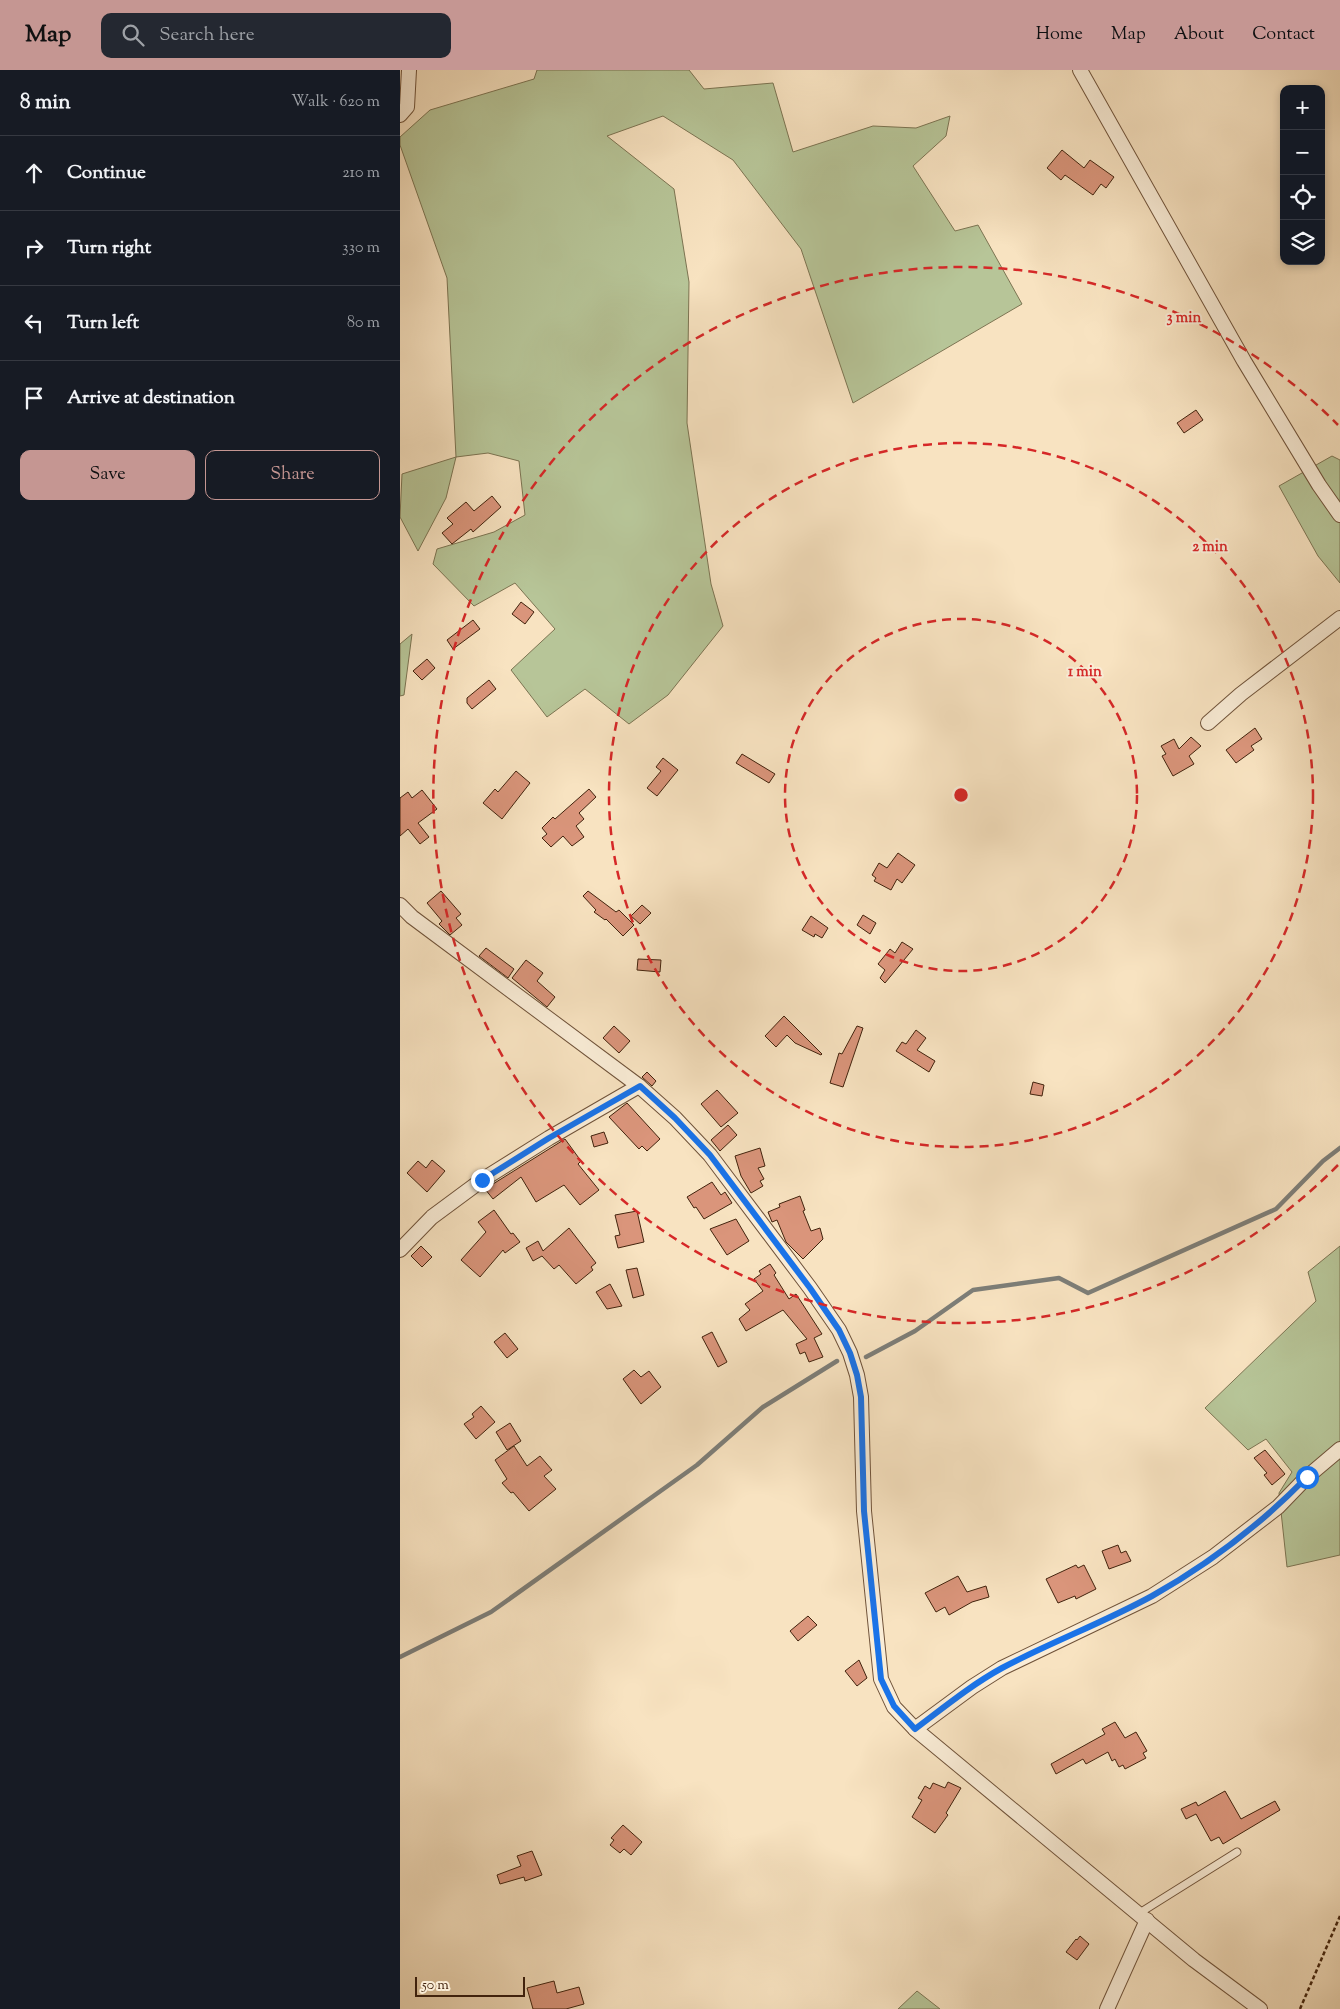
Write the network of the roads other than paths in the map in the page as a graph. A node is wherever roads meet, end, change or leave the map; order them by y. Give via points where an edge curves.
1 (409, 70) edge
2 (1080, 70) edge
3 (400, 115) edge
4 (1340, 515) edge
5 (1340, 618) edge
6 (1208, 724) dead end
7 (400, 905) edge
8 (640, 1086) junction
9 (400, 1250) edge
10 (1340, 1449) edge
11 (915, 1729) junction
12 (1237, 1852) dead end
13 (1142, 1917) junction
14 (1107, 2009) edge
15 (1260, 2009) edge

1 - 3 street via 407,107
2 - 4 street via 1244,361 1318,485
5 - 6 street via 1241,694
7 - 8 street
8 - 9 street via 482,1180 432,1217
8 - 11 street via 710,1155 810,1288 839,1330 850,1353 861,1397 864,1511 881,1679 894,1706
10 - 11 street via 1278,1507 1213,1557 1152,1596 1002,1668
11 - 13 street
12 - 13 lane
13 - 14 street
13 - 15 street

